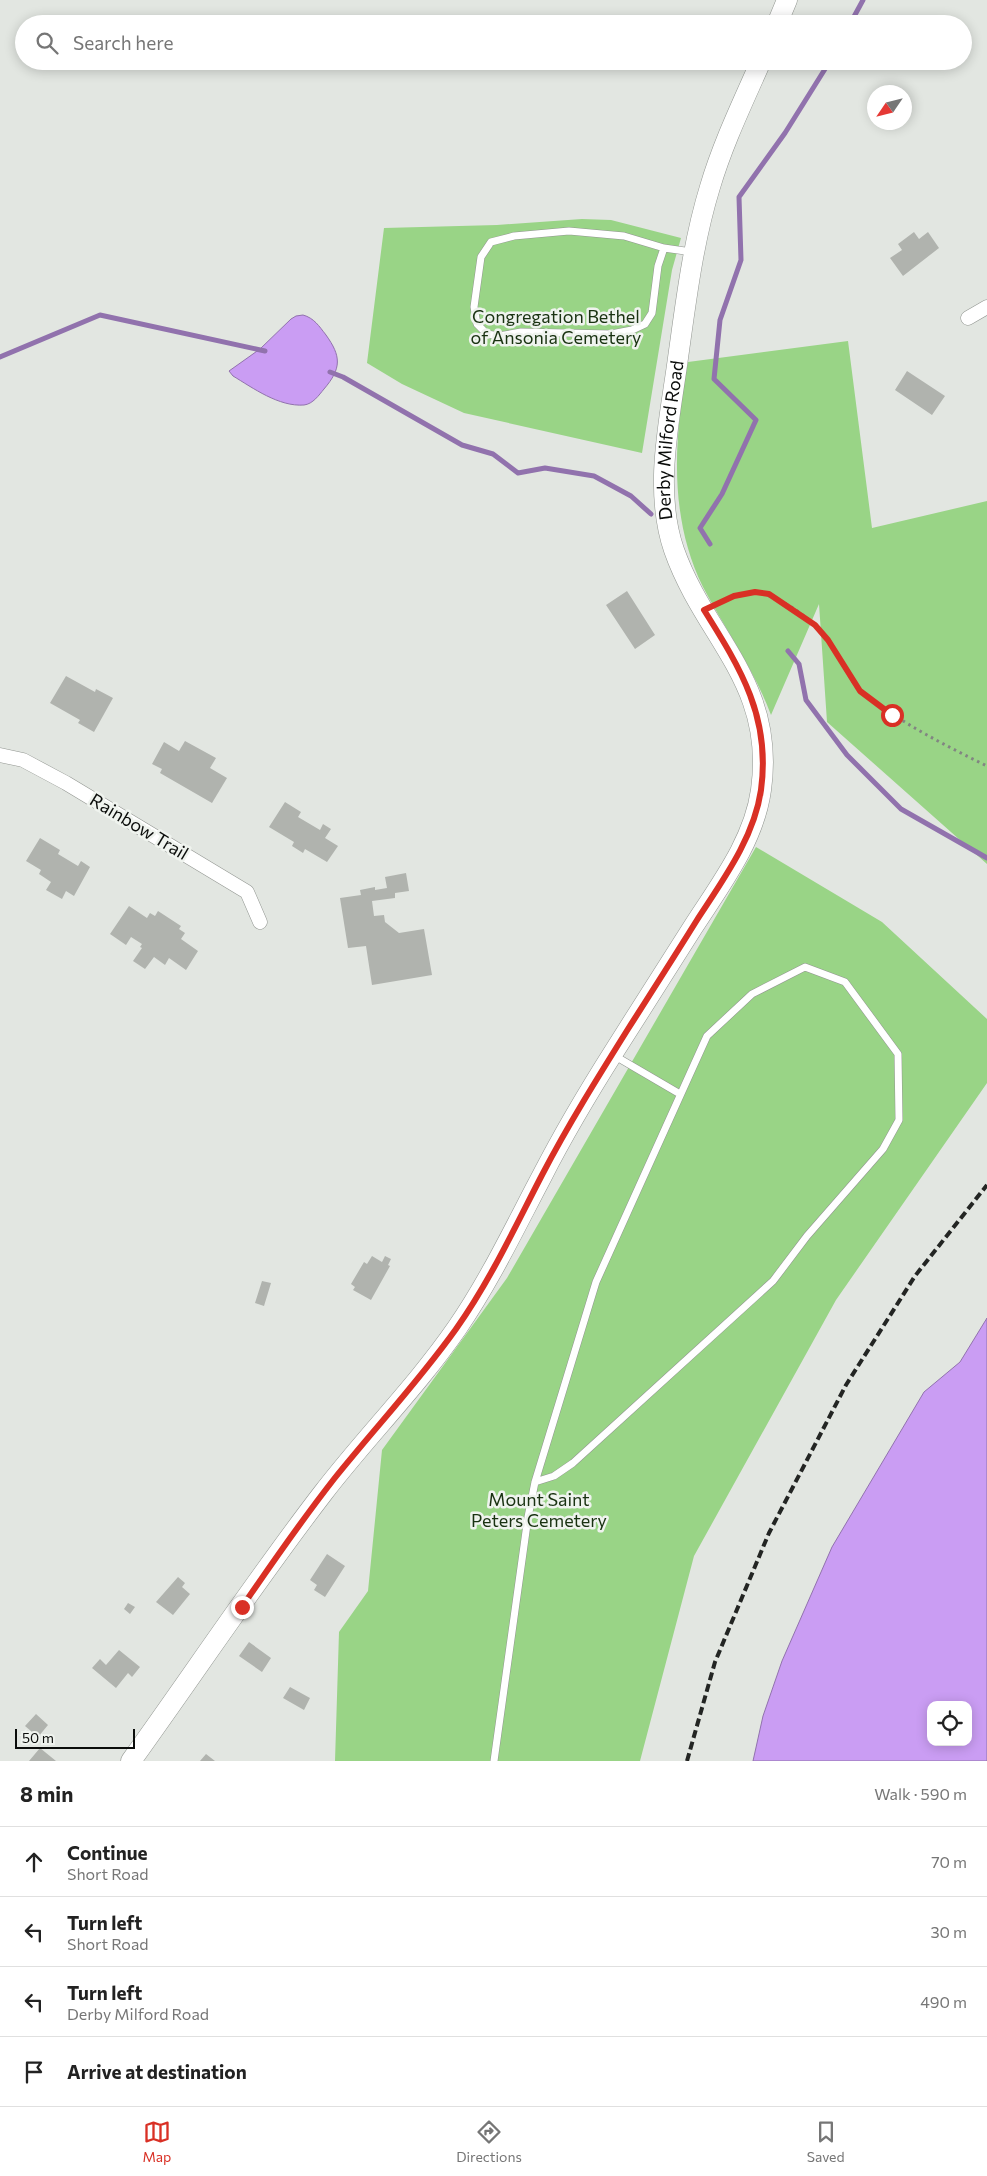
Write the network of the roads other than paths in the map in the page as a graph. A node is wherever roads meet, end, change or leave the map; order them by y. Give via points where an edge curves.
1 (787, 0) edge
2 (781, 15) edge
3 (757, 70) edge
4 (664, 248) junction
5 (695, 252) junction
6 (987, 307) edge
7 (968, 318) dead end
8 (0, 755) edge
9 (260, 922) dead end
10 (612, 1054) junction
11 (680, 1094) junction
12 (535, 1482) junction
13 (131, 1761) edge
14 (494, 1761) edge

1 - 2 main road
3 - 5 main road, Derby Milford Road via 719,159
4 - 4 lane via 624,236 569,230 491,242 481,257 474,307 478,324 487,334 499,336 521,332 611,334 632,330 645,324 652,313 658,266
4 - 5 lane
5 - 10 main road, Derby Milford Road via 673,395 664,486 665,510 682,569 752,696 763,758 759,803 739,852
6 - 7 street
8 - 9 street, Rainbow Trail via 23,760 66,783 247,892
10 - 11 lane
10 - 13 main road, Derby Milford Road via 458,1327 319,1499
11 - 12 lane via 596,1282
11 - 12 lane via 707,1036 752,994 805,967 845,982 898,1054 899,1120 883,1149 807,1236 773,1281 573,1464 554,1476
12 - 14 lane

